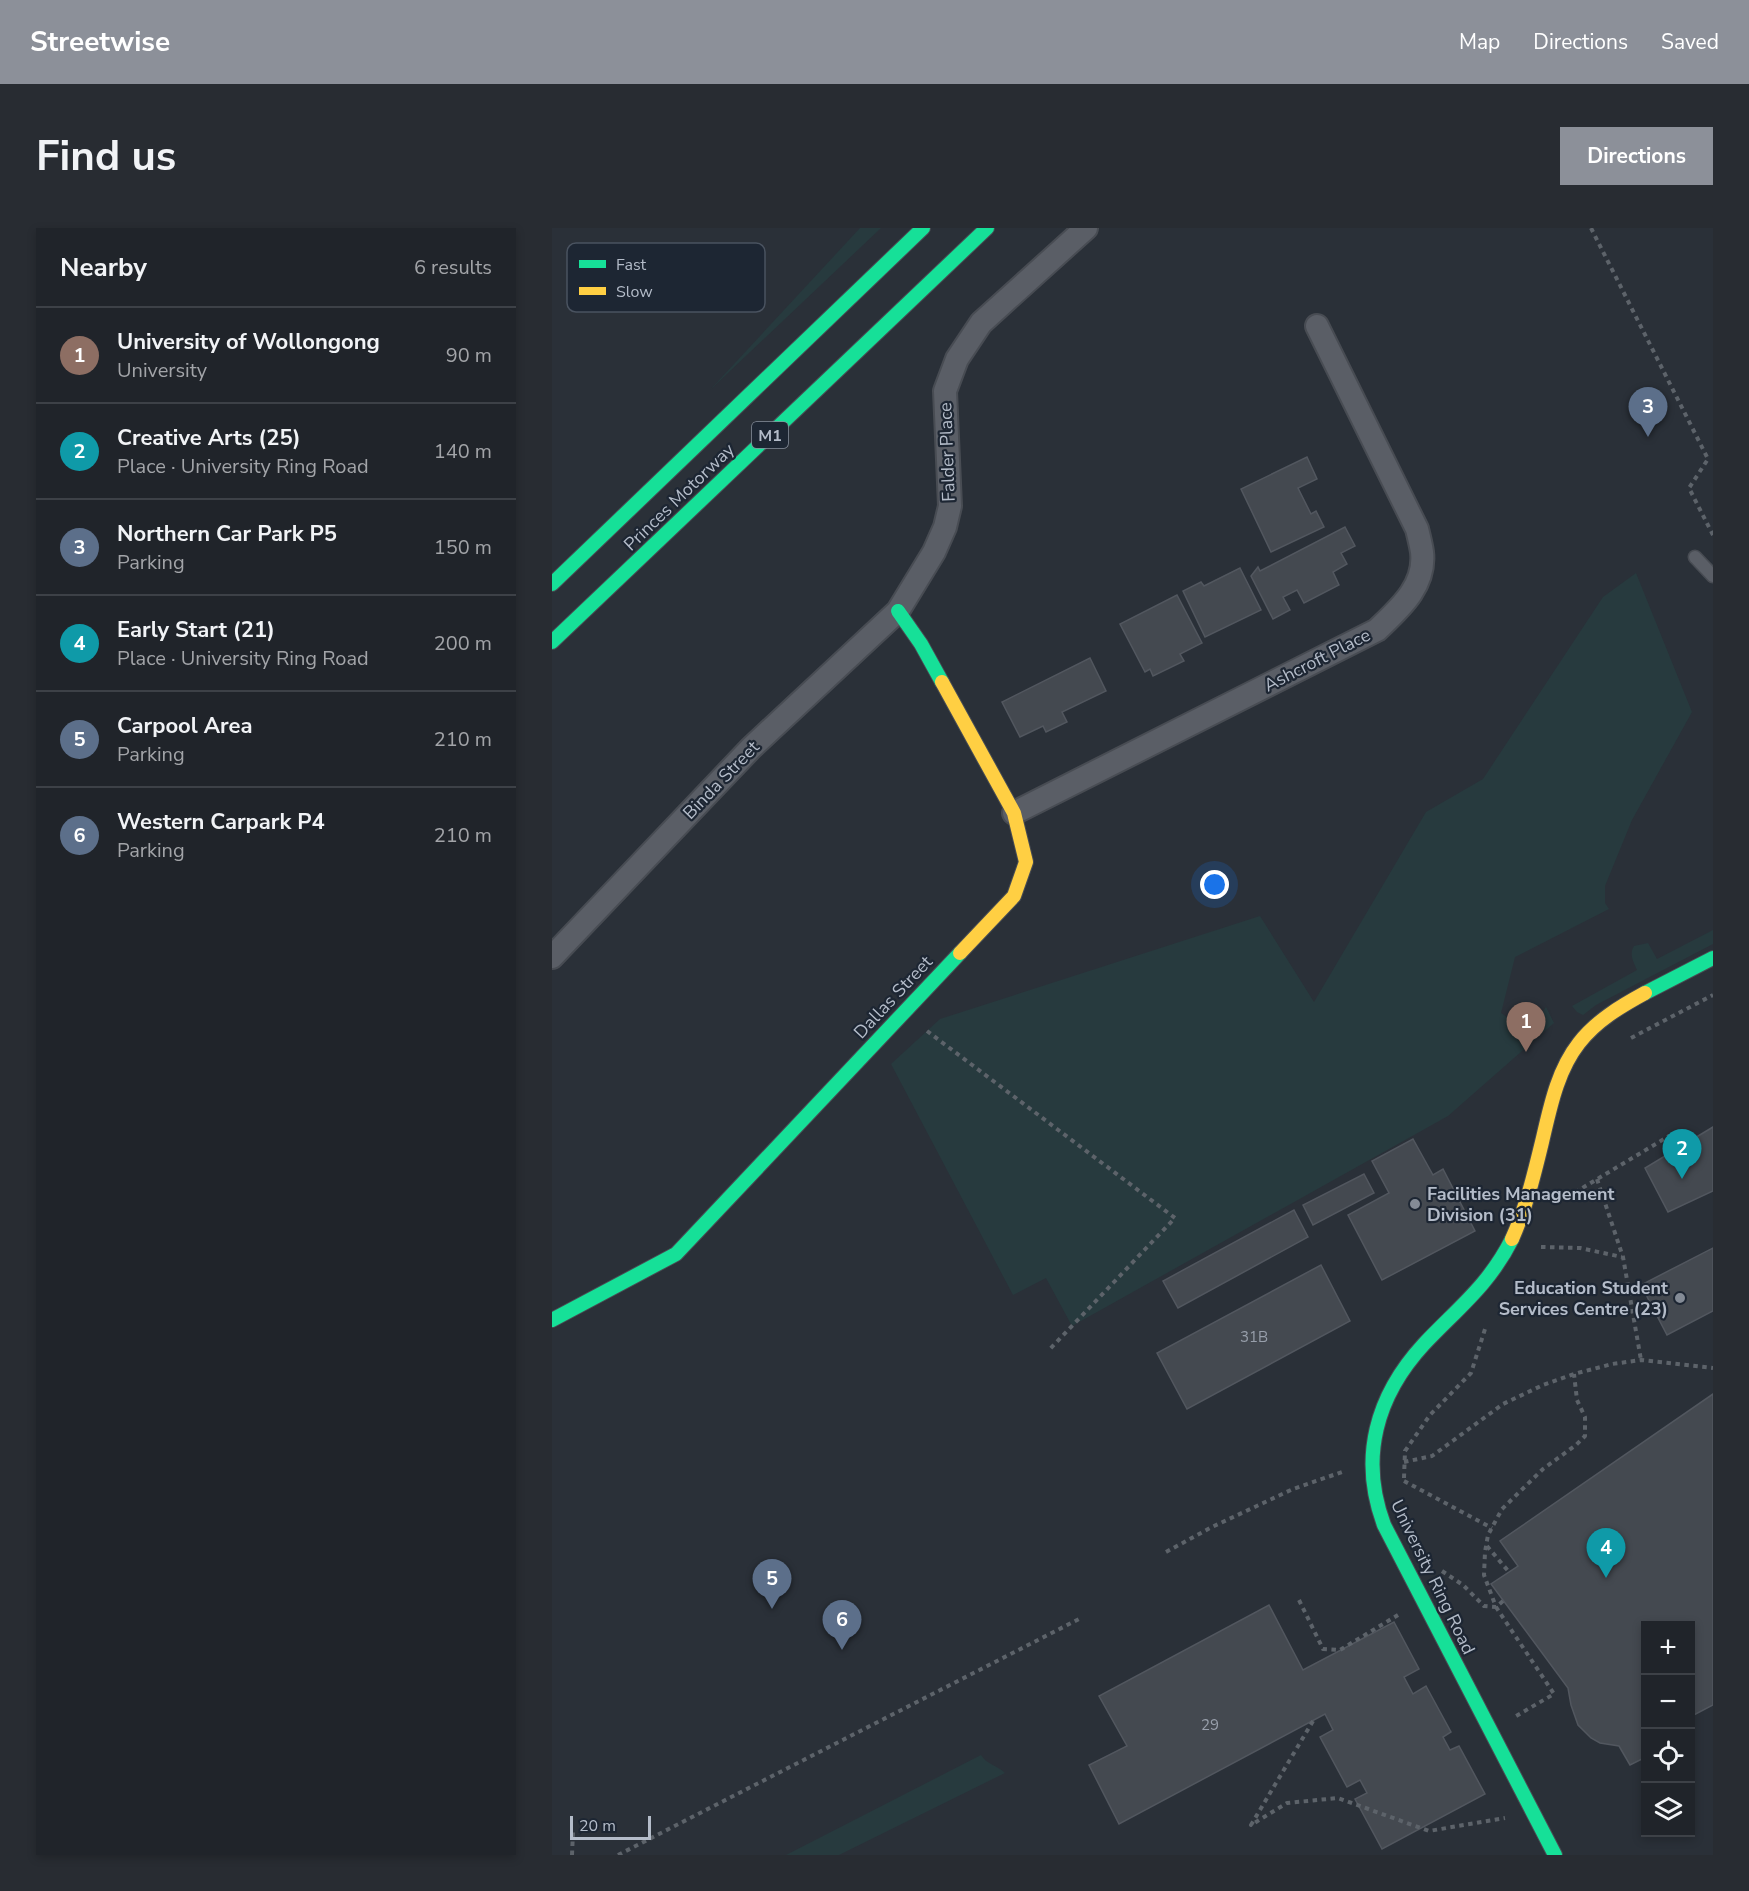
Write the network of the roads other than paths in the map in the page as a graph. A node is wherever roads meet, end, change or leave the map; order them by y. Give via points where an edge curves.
1 (923, 228) edge
2 (987, 228) edge
3 (1086, 228) edge
4 (1317, 326) dead end
5 (1695, 557) dead end
6 (1713, 576) edge
7 (552, 584) edge
8 (898, 611) junction
9 (552, 642) edge
10 (1014, 813) junction
11 (552, 957) edge
12 (1713, 958) edge
13 (552, 1320) edge
14 (1555, 1855) edge

1 - 7 main road, Princes Motorway / M1
2 - 9 main road, Princes Motorway / M1
3 - 8 street, Falder Place via 981,323 957,359 945,391 950,506 934,552
4 - 10 street, Ashcroft Place via 1417,529 1423,554 1419,582 1403,606 1377,630
5 - 6 lane
8 - 10 main road, Dallas Street via 921,644
8 - 11 street, Binda Street via 751,748
10 - 13 main road, Dallas Street via 1026,862 1014,896 676,1254
12 - 14 main road, University Ring Road via 1605,1017 1571,1054 1557,1081 1528,1198 1505,1253 1473,1296 1401,1372 1384,1403 1373,1447 1374,1497 1384,1525

